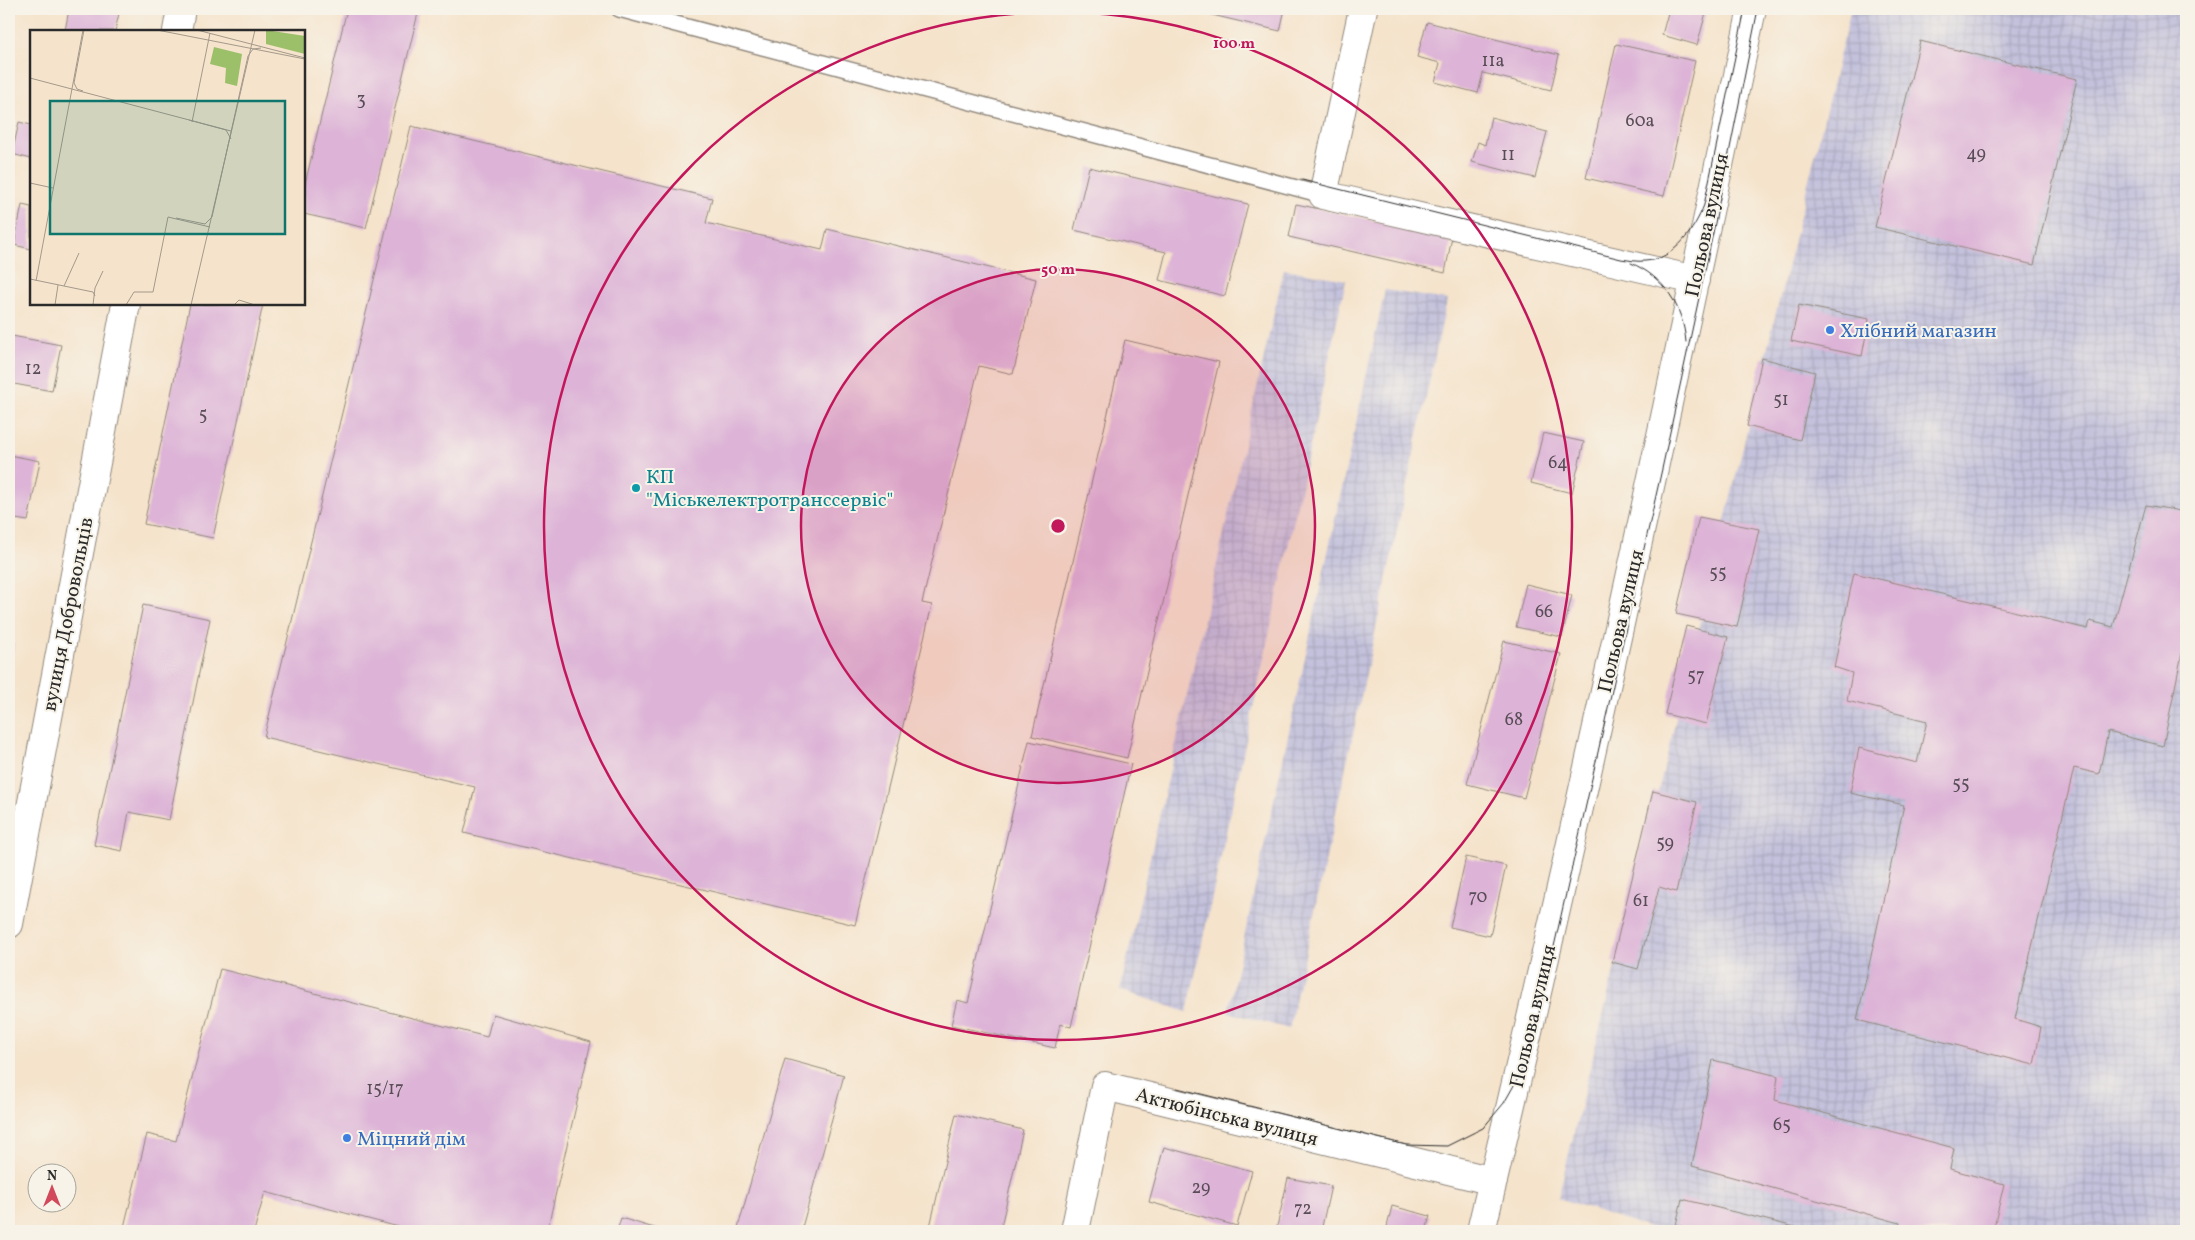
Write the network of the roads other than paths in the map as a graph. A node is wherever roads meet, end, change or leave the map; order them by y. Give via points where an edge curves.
1 (181, 9) edge
2 (619, 9) edge
3 (1362, 9) edge
4 (1752, 9) edge
5 (177, 30) edge
6 (1322, 195) junction
7 (1695, 280) junction
8 (126, 305) edge
9 (19, 811) edge
10 (9, 924) edge
11 (1493, 1180) junction
12 (1075, 1231) edge
13 (1481, 1231) edge

1 - 5 street
2 - 6 lane
3 - 6 street
4 - 7 street, Польова вулиця
6 - 7 street
7 - 11 street, Польова вулиця
8 - 9 street, вулиця Добровольців
9 - 10 street, вулиця Добровольців
11 - 12 street, Актюбінська вулиця via 1105,1086
11 - 13 street, Польова вулиця

